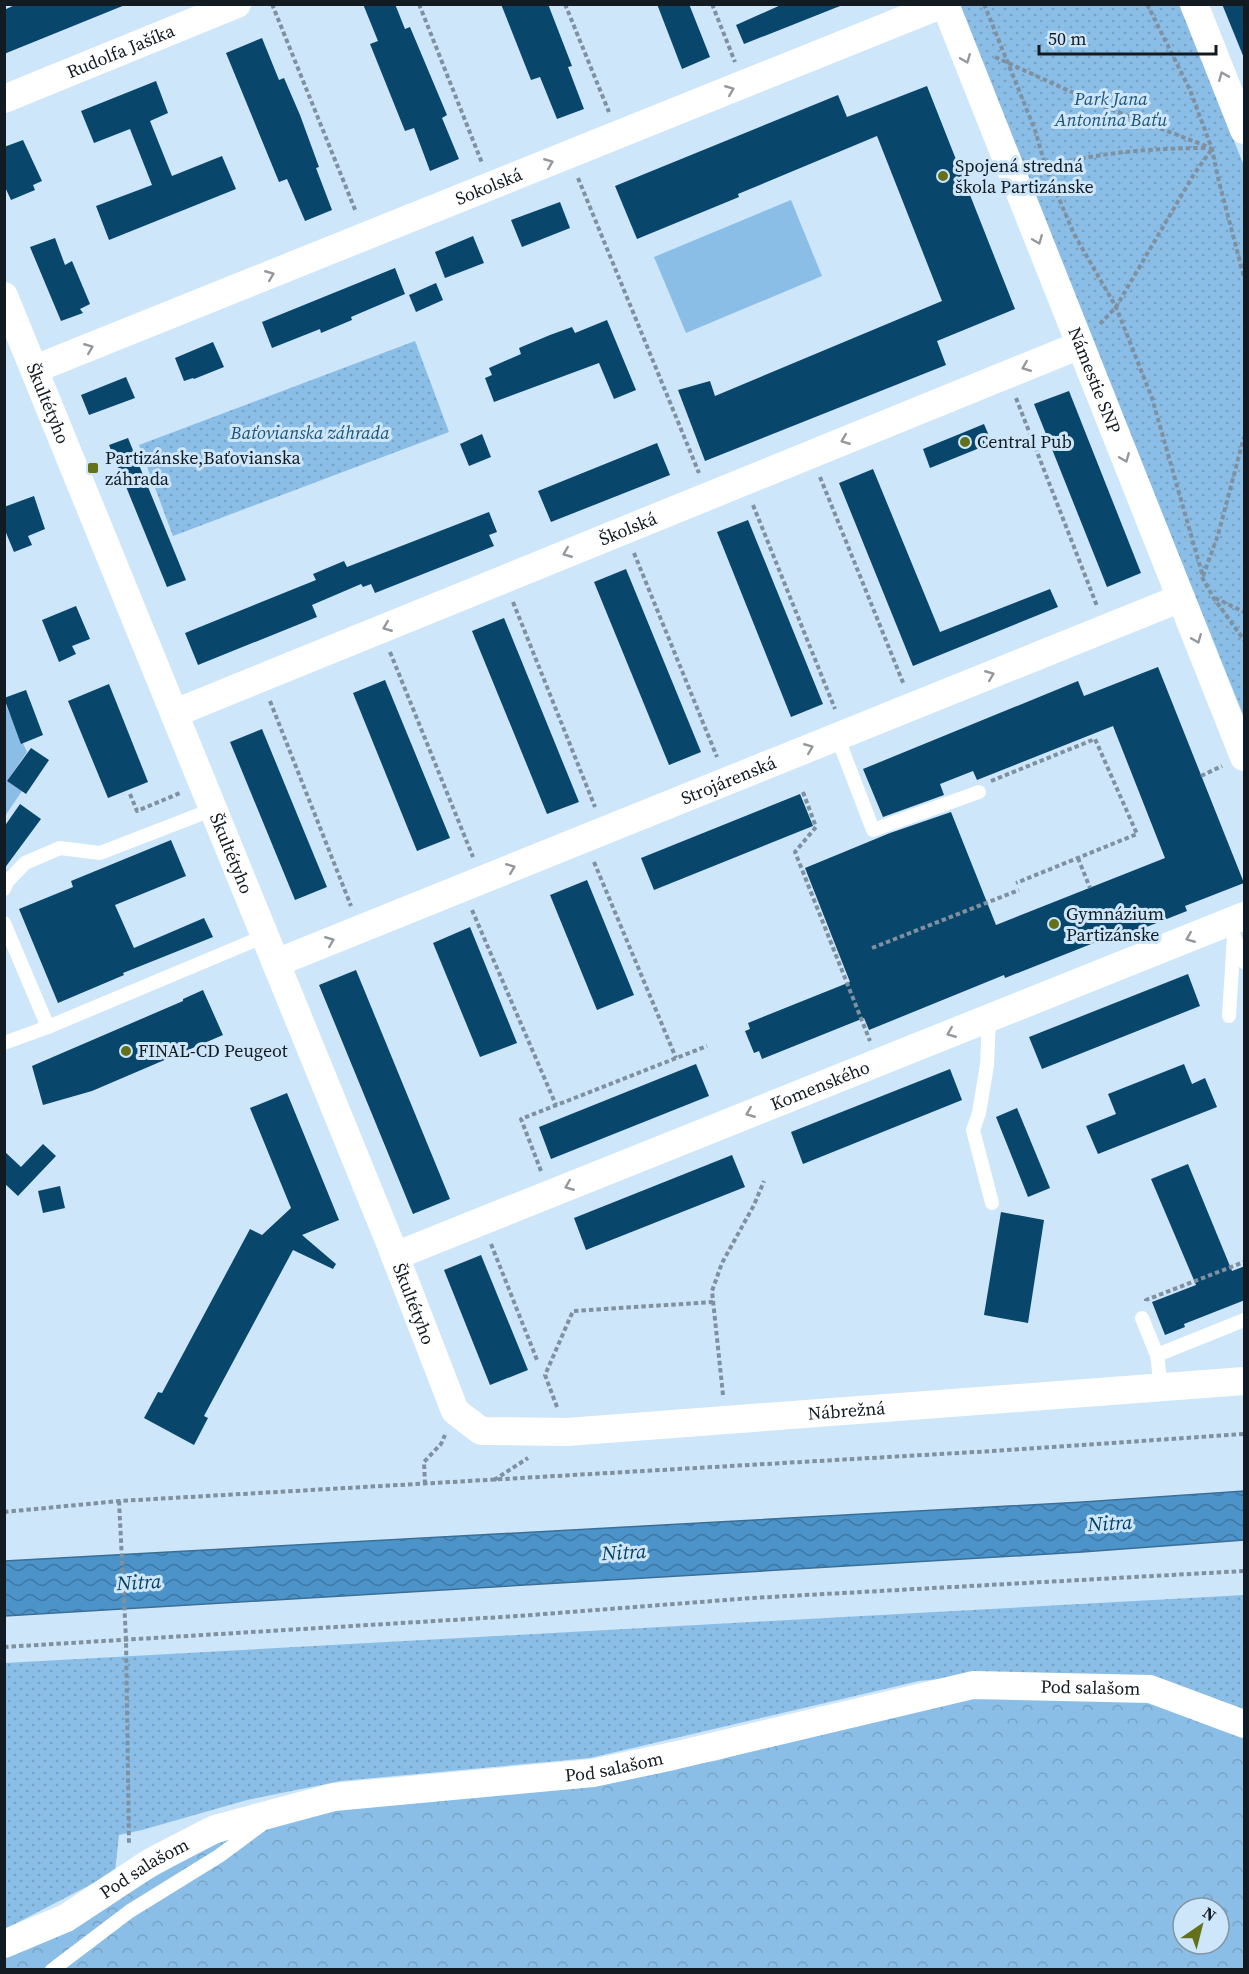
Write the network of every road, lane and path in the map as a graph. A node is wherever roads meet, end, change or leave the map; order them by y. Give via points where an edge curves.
1 (237, 4) edge
2 (272, 4) edge
3 (419, 4) edge
4 (565, 4) edge
5 (712, 4) edge
6 (944, 4) edge
7 (984, 4) edge
8 (1147, 4) edge
9 (1194, 4) edge
10 (993, 56) dead end
11 (1009, 64) junction
12 (744, 85) junction
13 (4, 99) edge
14 (1245, 130) edge
15 (618, 135) junction
16 (1212, 148) junction
17 (568, 155) junction
18 (1046, 168) junction
19 (1015, 182) junction
20 (492, 186) junction
21 (366, 236) junction
22 (1245, 277) edge
23 (4, 296) edge
24 (1116, 306) junction
25 (1080, 345) junction
26 (35, 369) junction
27 (1007, 375) junction
28 (1245, 436) edge
29 (811, 454) junction
30 (744, 482) junction
31 (709, 496) junction
32 (625, 530) junction
33 (1203, 577) junction
34 (503, 579) junction
35 (1179, 592) junction
36 (1213, 597) junction
37 (1245, 612) edge
38 (1106, 627) junction
39 (381, 629) junction
40 (1245, 640) edge
41 (261, 678) junction
42 (912, 706) junction
43 (175, 713) junction
44 (841, 735) junction
45 (1235, 761) edge
46 (1201, 776) dead end
47 (727, 781) junction
48 (983, 787) joint
49 (803, 792) dead end
50 (130, 794) dead end
51 (209, 796) junction
52 (594, 834) junction
53 (1078, 858) junction
54 (472, 883) junction
55 (1016, 883) dead end
56 (1090, 888) dead end
57 (4, 889) edge
58 (1019, 890) dead end
59 (4, 923) edge
60 (1236, 925) edge
61 (360, 929) junction
62 (265, 936) junction
63 (873, 948) dead end
64 (1245, 962) edge
65 (276, 963) junction
66 (1228, 1016) dead end
67 (989, 1018) junction
68 (48, 1027) junction
69 (4, 1043) edge
70 (706, 1046) dead end
71 (873, 1050) dead end
72 (676, 1058) junction
73 (555, 1105) junction
74 (541, 1172) dead end
75 (764, 1181) dead end
76 (992, 1203) dead end
77 (482, 1221) junction
78 (395, 1256) junction
79 (1245, 1262) edge
80 (713, 1302) junction
81 (1142, 1318) joint
82 (1245, 1320) edge
83 (1157, 1355) junction
84 (537, 1360) dead end
85 (1245, 1381) edge
86 (1161, 1387) junction
87 (455, 1411) joint
88 (726, 1420) junction
89 (567, 1431) junction
90 (1245, 1434) edge
91 (424, 1462) dead end
92 (425, 1484) junction
93 (120, 1501) junction
94 (4, 1512) edge
95 (1245, 1571) edge
96 (126, 1639) junction
97 (4, 1647) edge
98 (1245, 1724) edge
99 (278, 1813) junction
100 (129, 1878) junction
101 (4, 1944) edge
102 (52, 1970) edge

1 - 13 street, Rudolfa Jašíka
2 - 21 path
3 - 20 path
4 - 15 path
5 - 12 path
6 - 12 street, Sokolská
6 -> 19 street, Námestie SNP
7 - 11 path
8 - 16 path via 1190,90
14 -> 9 street
10 - 11 path
11 - 16 path via 1100,105
11 - 18 path
15 -> 12 street, Sokolská
15 - 17 street, Sokolská
16 - 18 path via 1164,148 1105,155
16 - 22 path
16 - 24 path
20 -> 17 street, Sokolská
17 - 31 path
18 - 19 path
18 - 24 path via 1074,234
19 -> 25 street, Námestie SNP
20 - 21 street, Sokolská
26 -> 21 street, Sokolská
23 - 26 street, Škultétyho
24 - 25 path
24 - 33 path via 1152,398
25 -> 27 street, Školská
25 -> 35 street, Námestie SNP
26 - 43 street, Škultétyho
27 -> 29 street, Školská
27 - 38 path
28 - 33 path
29 - 30 street, Školská
29 - 42 path
30 - 31 street, Školská
30 - 44 path
31 - 32 street, Školská
32 -> 34 street, Školská
32 - 47 path
33 - 35 path
33 - 36 path
34 -> 39 street, Školská
34 - 52 path
35 - 38 street, Strojárenská
35 -> 45 street, Námestie SNP
36 - 37 path
36 - 40 path
42 -> 38 street, Strojárenská
39 - 41 street, Školská
39 - 54 path
41 - 43 street, Školská
41 - 61 path
42 - 44 street, Strojárenská
43 - 51 street, Škultétyho
47 -> 44 street, Strojárenská
44 - 48 lane via 873,830
45 - 46 path
47 - 52 street, Strojárenská
48 - 53 path via 1095,739 1137,834
49 - 71 path via 816,827 795,852
50 - 51 path via 137,811
51 - 57 lane via 100,853 60,848 25,863
51 - 62 street, Škultétyho
54 -> 52 street, Strojárenská
52 - 72 path
53 - 55 path
53 - 56 path
54 - 61 street, Strojárenská
54 - 73 path
58 - 63 path
59 - 68 lane
60 - 64 lane
60 - 66 lane
60 -> 67 street, Komenského
65 -> 61 street, Strojárenská
62 - 65 street, Škultétyho
62 - 68 lane
65 - 78 street, Škultétyho
67 - 76 lane via 987,1065 973,1130
67 -> 77 street, Komenského
68 - 69 lane
70 - 72 path
72 - 73 path
73 - 74 path via 521,1119
75 - 80 path via 722,1263 712,1291
77 - 78 street, Komenského
77 - 84 path
78 - 87 street, Škultétyho
79 - 81 path via 1146,1300
80 - 88 path
80 - 89 path via 573,1311 545,1375
81 - 83 lane
82 - 83 lane
83 - 86 lane
85 - 86 street, Nábrežná
86 - 88 street, Nábrežná
87 - 89 street, Nábrežná via 482,1431
88 - 89 street, Nábrežná
90 - 92 path
91 - 92 path
92 - 93 path
93 - 94 path
93 - 96 path
95 - 96 path
96 - 97 path
96 - 100 path
98 - 99 street, Pod salašom via 1150,1689 973,1685 593,1773 334,1797
99 - 100 street, Pod salašom via 215,1829 151,1862
99 - 102 lane via 219,1856 129,1911
100 - 101 street, Pod salašom via 66,1918

